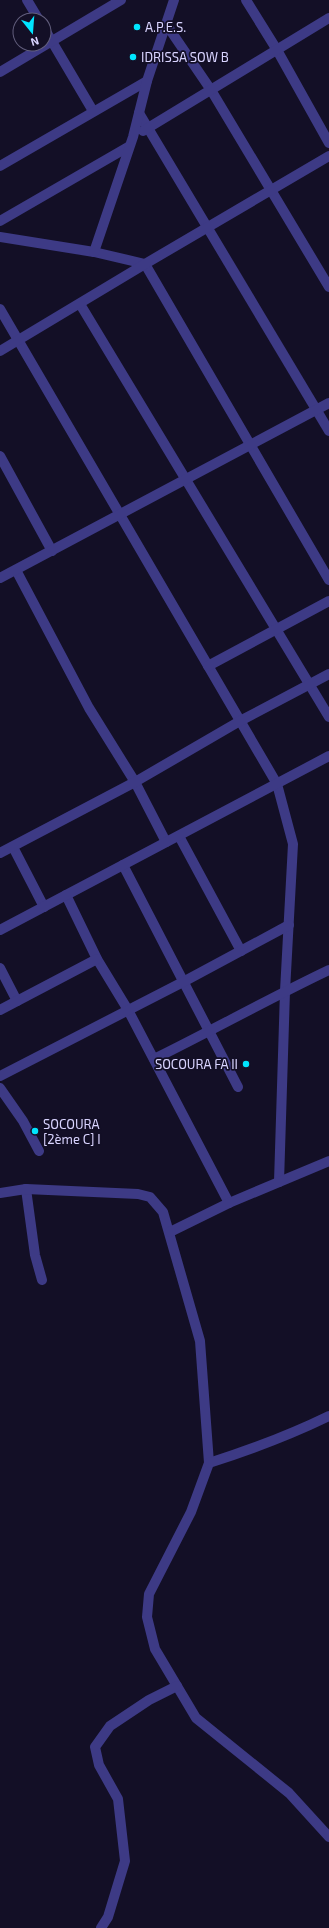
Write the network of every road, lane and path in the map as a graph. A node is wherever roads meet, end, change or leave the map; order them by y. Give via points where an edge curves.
1 (27, 0) edge
2 (174, 0) edge
3 (246, 0) edge
4 (119, 1) edge
5 (34, 12) edge
6 (329, 18) edge
7 (166, 24) junction
8 (52, 42) joint
9 (277, 50) junction
10 (35, 52) edge
11 (0, 72) edge
12 (147, 81) junction
13 (211, 90) junction
14 (93, 111) junction
15 (139, 112) junction
16 (148, 128) junction
17 (133, 137) junction
18 (329, 143) edge
19 (128, 147) junction
20 (329, 156) edge
21 (0, 166) edge
22 (271, 190) junction
23 (0, 221) edge
24 (207, 228) junction
25 (0, 237) edge
26 (94, 252) junction
27 (145, 264) junction
28 (329, 287) edge
29 (80, 304) junction
30 (0, 309) edge
31 (18, 340) junction
32 (0, 351) edge
33 (329, 403) edge
34 (316, 410) junction
35 (329, 431) edge
36 (251, 445) junction
37 (0, 456) edge
38 (186, 479) junction
39 (120, 514) junction
40 (52, 551) junction
41 (16, 570) junction
42 (0, 578) edge
43 (329, 580) edge
44 (329, 601) edge
45 (276, 630) junction
46 (208, 666) junction
47 (329, 674) edge
48 (310, 684) junction
49 (329, 717) edge
50 (240, 721) junction
51 (329, 756) edge
52 (136, 782) junction
53 (277, 784) junction
54 (179, 836) junction
55 (166, 842) junction
56 (13, 847) junction
57 (0, 853) edge
58 (123, 865) junction
59 (66, 895) junction
60 (44, 906) junction
61 (289, 925) junction
62 (0, 930) edge
63 (241, 951) junction
64 (97, 959) junction
65 (0, 968) edge
66 (329, 970) edge
67 (183, 982) junction
68 (285, 991) junction
69 (17, 1001) junction
70 (0, 1010) edge
71 (128, 1010) junction
72 (209, 1032) junction
73 (154, 1059) junction
74 (0, 1076) edge
75 (238, 1087) dead end
76 (0, 1088) edge
77 (39, 1151) dead end
78 (329, 1161) edge
79 (279, 1182) junction
80 (26, 1189) junction
81 (0, 1193) edge
82 (229, 1203) junction
83 (170, 1232) junction
84 (42, 1280) dead end
85 (329, 1416) edge
86 (209, 1463) junction
87 (177, 1686) junction
88 (329, 1837) edge
89 (101, 1928) edge

1 - 5 street
2 - 7 street
3 - 9 street
4 - 8 street
6 - 9 street
7 - 12 street
7 - 13 street
8 - 14 street
9 - 13 street
9 - 18 street
10 - 11 street
12 - 14 street
12 - 15 street
13 - 16 street
13 - 22 street
14 - 21 street
15 - 16 street
15 - 17 street
16 - 17 street
16 - 24 street
17 - 19 street
19 - 23 street
19 - 26 street
20 - 22 street
22 - 24 street
22 - 28 street
24 - 27 street
24 - 34 street
25 - 26 street
26 - 27 street
27 - 29 street
27 - 36 street
29 - 31 street
29 - 38 street
30 - 31 street
31 - 32 street
31 - 39 street
33 - 34 street
34 - 35 street
34 - 36 street
36 - 38 street
36 - 43 street
37 - 40 street
38 - 39 street
38 - 45 street
39 - 40 street
39 - 46 street
40 - 41 street
41 - 42 street
41 - 52 street via 88,708
44 - 45 street
45 - 46 street
45 - 48 street
46 - 50 street
47 - 48 street
48 - 49 street
48 - 50 street
50 - 52 street
50 - 53 street
51 - 53 street
52 - 55 street
52 - 56 street
53 - 54 street
53 - 61 street via 293,844
54 - 55 street
54 - 63 street
55 - 58 street
56 - 57 street
56 - 60 street
58 - 59 street
58 - 67 street
59 - 60 street
59 - 64 street
60 - 62 street
61 - 63 street
61 - 68 street
63 - 67 street
64 - 69 street
64 - 71 street
65 - 69 street
66 - 68 street
67 - 71 street
67 - 72 street
68 - 72 street
68 - 79 street
69 - 70 street
71 - 73 street
71 - 74 street
72 - 73 street
72 - 75 street
73 - 82 street
76 - 77 street
78 - 79 street
79 - 82 street
80 - 81 street
80 - 83 street via 138,1194 150,1197 163,1212
80 - 84 street via 35,1255
82 - 83 street
83 - 86 street via 200,1337
85 - 86 street via 245,1452
86 - 87 street via 191,1512 149,1594 147,1617 155,1649
87 - 88 street via 196,1718 289,1793
87 - 89 street via 149,1700 110,1726 95,1747 99,1765 118,1799 124,1861 108,1917

